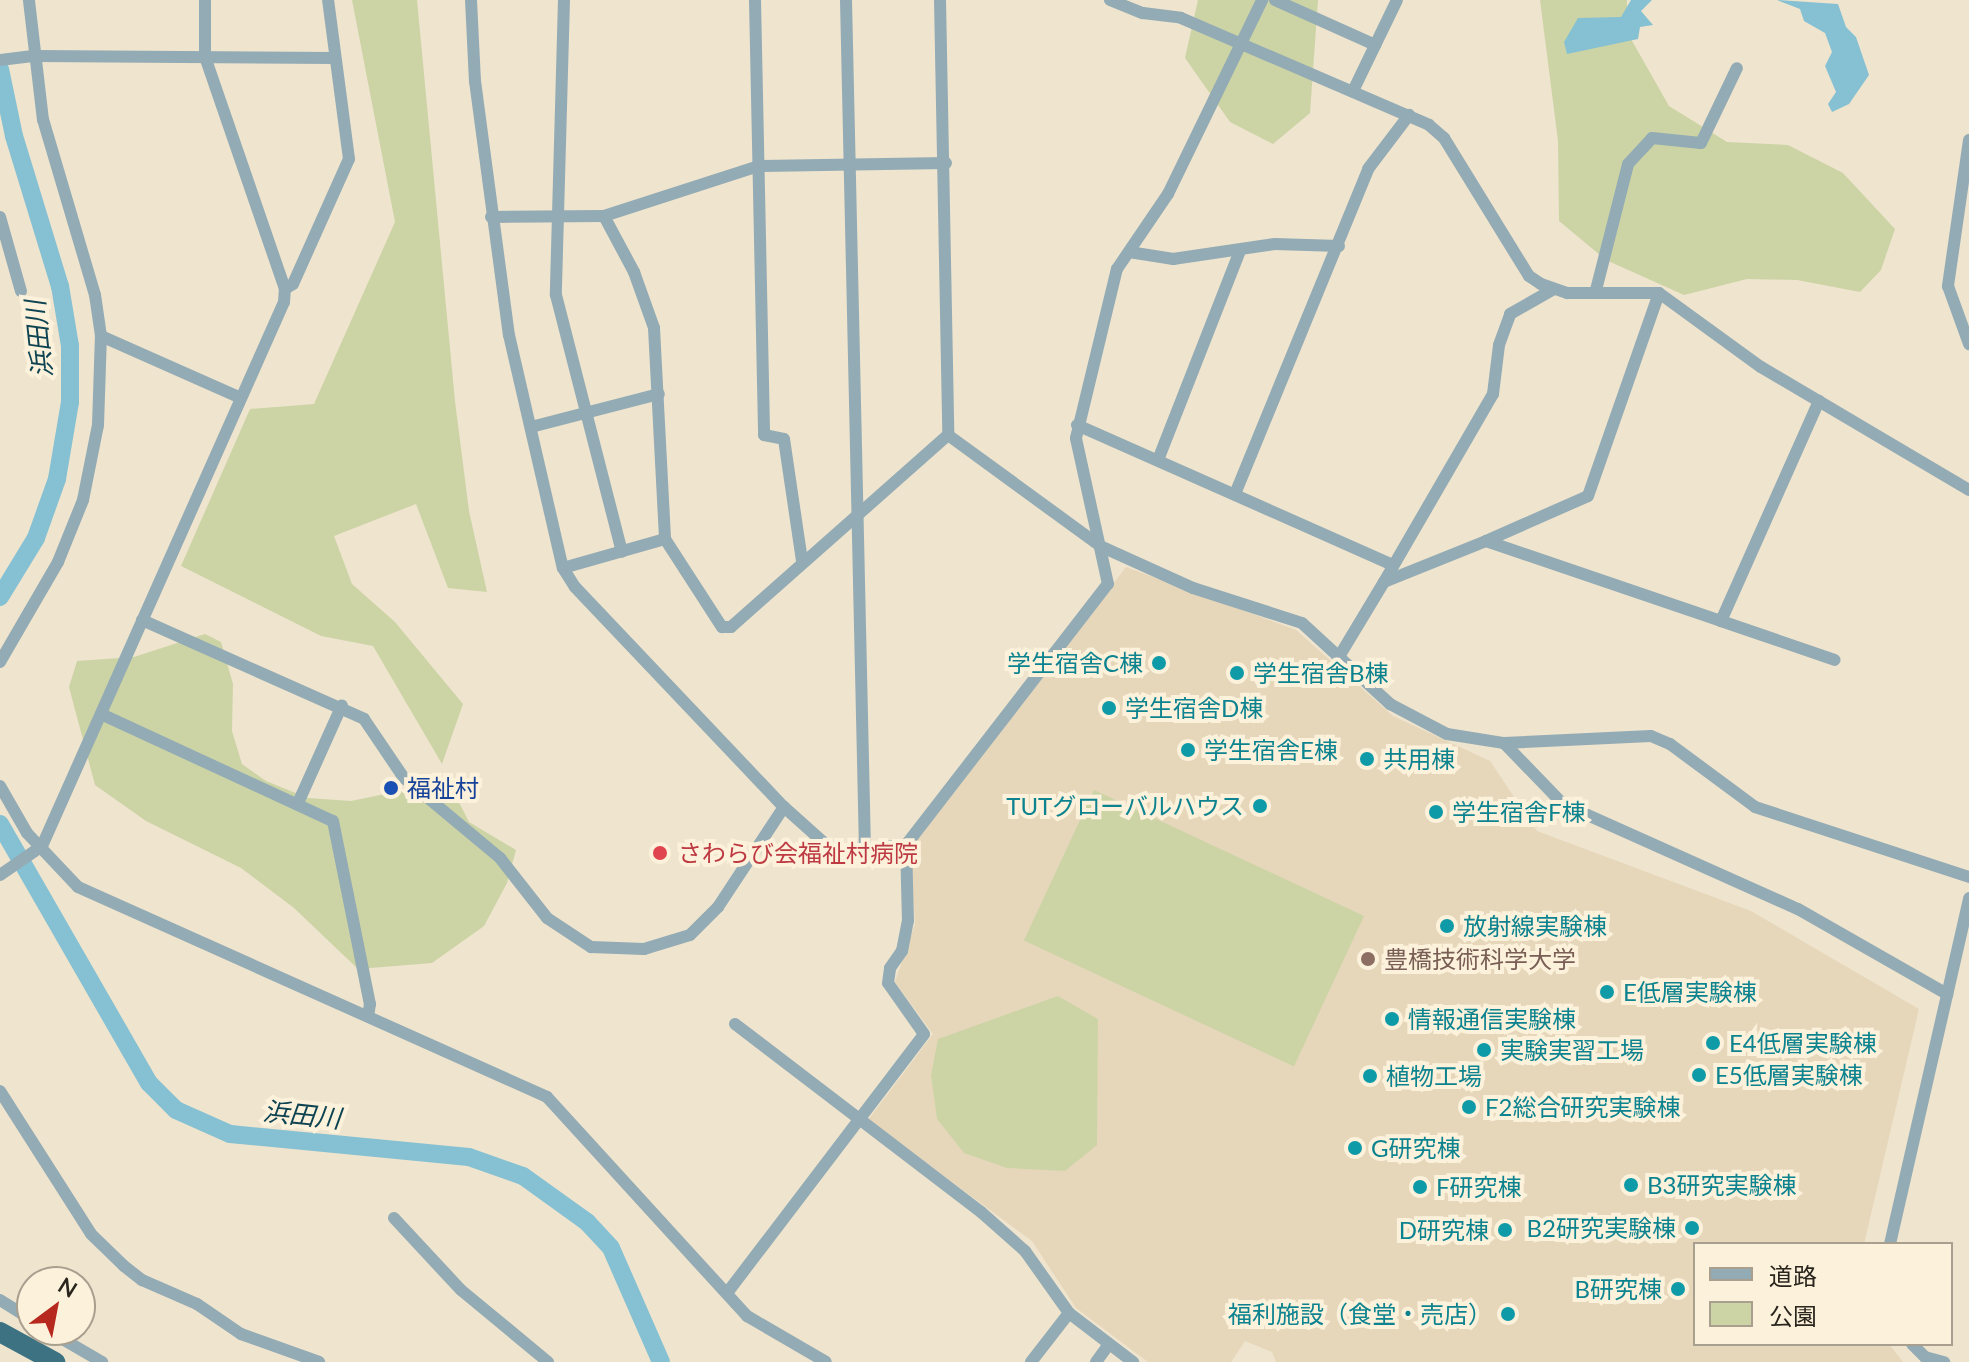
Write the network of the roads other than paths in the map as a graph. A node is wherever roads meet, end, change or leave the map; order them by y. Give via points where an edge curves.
1 (29, 0) edge
2 (205, 0) edge
3 (328, 0) edge
4 (471, 0) edge
5 (564, 0) edge
6 (755, 0) edge
7 (846, 0) edge
8 (940, 0) edge
9 (1110, 0) edge
10 (1262, 0) edge
11 (1275, 0) edge
12 (1397, 0) edge
13 (1240, 42) junction
14 (1375, 45) junction
15 (32, 56) junction
16 (205, 57) junction
17 (335, 58) junction
18 (0, 60) edge
19 (1737, 68) dead end
20 (1353, 91) junction
21 (1409, 115) junction
22 (1969, 140) edge
23 (946, 163) junction
24 (851, 164) junction
25 (759, 166) junction
26 (560, 215) junction
27 (604, 216) junction
28 (0, 217) edge
29 (491, 217) junction
30 (1339, 246) junction
31 (1240, 251) junction
32 (1129, 252) junction
33 (285, 289) junction
34 (1552, 290) junction
35 (1596, 290) junction
36 (21, 291) dead end
37 (1659, 293) junction
38 (101, 336) junction
39 (1969, 344) edge
40 (659, 394) junction
41 (241, 398) junction
42 (1819, 401) junction
43 (584, 413) junction
44 (1077, 425) junction
45 (531, 427) junction
46 (948, 435) junction
47 (1158, 460) junction
48 (1969, 490) edge
49 (1235, 494) junction
50 (855, 516) junction
51 (665, 539) junction
52 (1486, 541) junction
53 (1100, 546) junction
54 (622, 552) junction
55 (802, 561) junction
56 (1393, 565) junction
57 (563, 568) junction
58 (1384, 582) junction
59 (142, 620) junction
60 (1721, 621) junction
61 (1340, 655) junction
62 (1835, 660) dead end
63 (0, 662) edge
64 (342, 705) junction
65 (101, 714) junction
66 (1504, 743) junction
67 (0, 786) edge
68 (298, 803) junction
69 (784, 807) junction
70 (906, 845) junction
71 (40, 849) junction
72 (865, 850) junction
73 (0, 875) edge
74 (1969, 877) edge
75 (1969, 898) edge
76 (1947, 994) junction
77 (368, 1016) junction
78 (735, 1024) dead end
79 (0, 1091) edge
80 (859, 1120) junction
81 (394, 1218) dead end
82 (1890, 1242) edge
83 (727, 1293) junction
84 (1069, 1313) junction
85 (0, 1332) edge
86 (1109, 1344) junction
87 (74, 1346) edge
88 (1914, 1346) edge
89 (819, 1360) edge
90 (55, 1362) edge
91 (102, 1362) edge
92 (319, 1362) edge
93 (548, 1362) edge
94 (1031, 1362) edge
95 (1096, 1362) edge
96 (1133, 1362) edge
97 (1944, 1362) edge

1 - 15 street
2 - 16 street
3 - 17 street
4 - 29 street
5 - 26 street
6 - 25 street
7 - 24 street
8 - 23 street
9 - 13 street via 1143,13 1181,18
10 - 13 street
11 - 14 street
12 - 14 street
13 - 20 street
13 - 32 street via 1168,194
14 - 20 street
15 - 16 street
15 - 18 street
15 - 38 street via 43,120 95,295
16 - 17 street
16 - 33 street
17 - 33 street via 349,159 293,284
19 - 35 street via 1701,143 1652,138 1628,164
20 - 21 street
21 - 30 street via 1368,169
21 - 34 street via 1444,138 1529,276
22 - 39 street via 1948,286
23 - 24 street
23 - 46 street via 941,274
24 - 25 street
24 - 50 street
25 - 27 street
25 - 55 street via 764,435 784,439
26 - 27 street
26 - 29 street
26 - 43 street via 556,295
27 - 40 street via 634,272 654,328
28 - 36 street
29 - 45 street via 509,335
30 - 31 street via 1275,244
30 - 49 street
31 - 32 street via 1173,259
31 - 47 street
32 - 44 street via 1117,269
33 - 41 street
34 - 35 street
34 - 56 street via 1510,314 1499,345 1493,394
35 - 37 street
37 - 42 street
37 - 52 street via 1588,496
38 - 41 street
38 - 63 street via 98,425 83,500 58,562
40 - 43 street
40 - 51 street
41 - 59 street
42 - 48 street
42 - 60 street
43 - 45 street
43 - 54 street
44 - 47 street
44 - 53 street
45 - 57 street
46 - 50 street
46 - 53 street
47 - 49 street
49 - 56 street
50 - 55 street
50 - 72 street
51 - 54 street
51 - 55 street via 722,627 731,627
52 - 58 street
52 - 60 street
53 - 61 street via 1193,588 1302,623
53 - 70 street via 1108,584
54 - 57 street
56 - 58 street
57 - 69 street via 575,587
58 - 61 street
59 - 64 street
59 - 65 street
60 - 62 street
61 - 66 street via 1390,704 1447,734
64 - 68 street
64 - 69 street via 379,734 415,789 500,858 547,918 591,947 644,949 690,935 718,907
65 - 68 street
65 - 71 street
66 - 74 street via 1651,736 1670,744 1755,807
66 - 76 street via 1563,804 1798,909
67 - 71 street
68 - 77 street via 333,821 370,1004
69 - 72 street via 833,851
70 - 72 street
70 - 80 street via 908,921 888,983 924,1034
71 - 73 street
71 - 77 street via 78,887
75 - 76 street
76 - 82 street
77 - 83 street via 547,1097
78 - 80 street
79 - 92 street via 91,1234 124,1266 241,1334
80 - 83 street
80 - 84 street via 1025,1251
81 - 93 street via 461,1290
83 - 89 street via 747,1316
84 - 86 street
84 - 94 street
85 - 90 highway
86 - 95 street
86 - 96 street
87 - 91 street
88 - 97 street via 1925,1357

